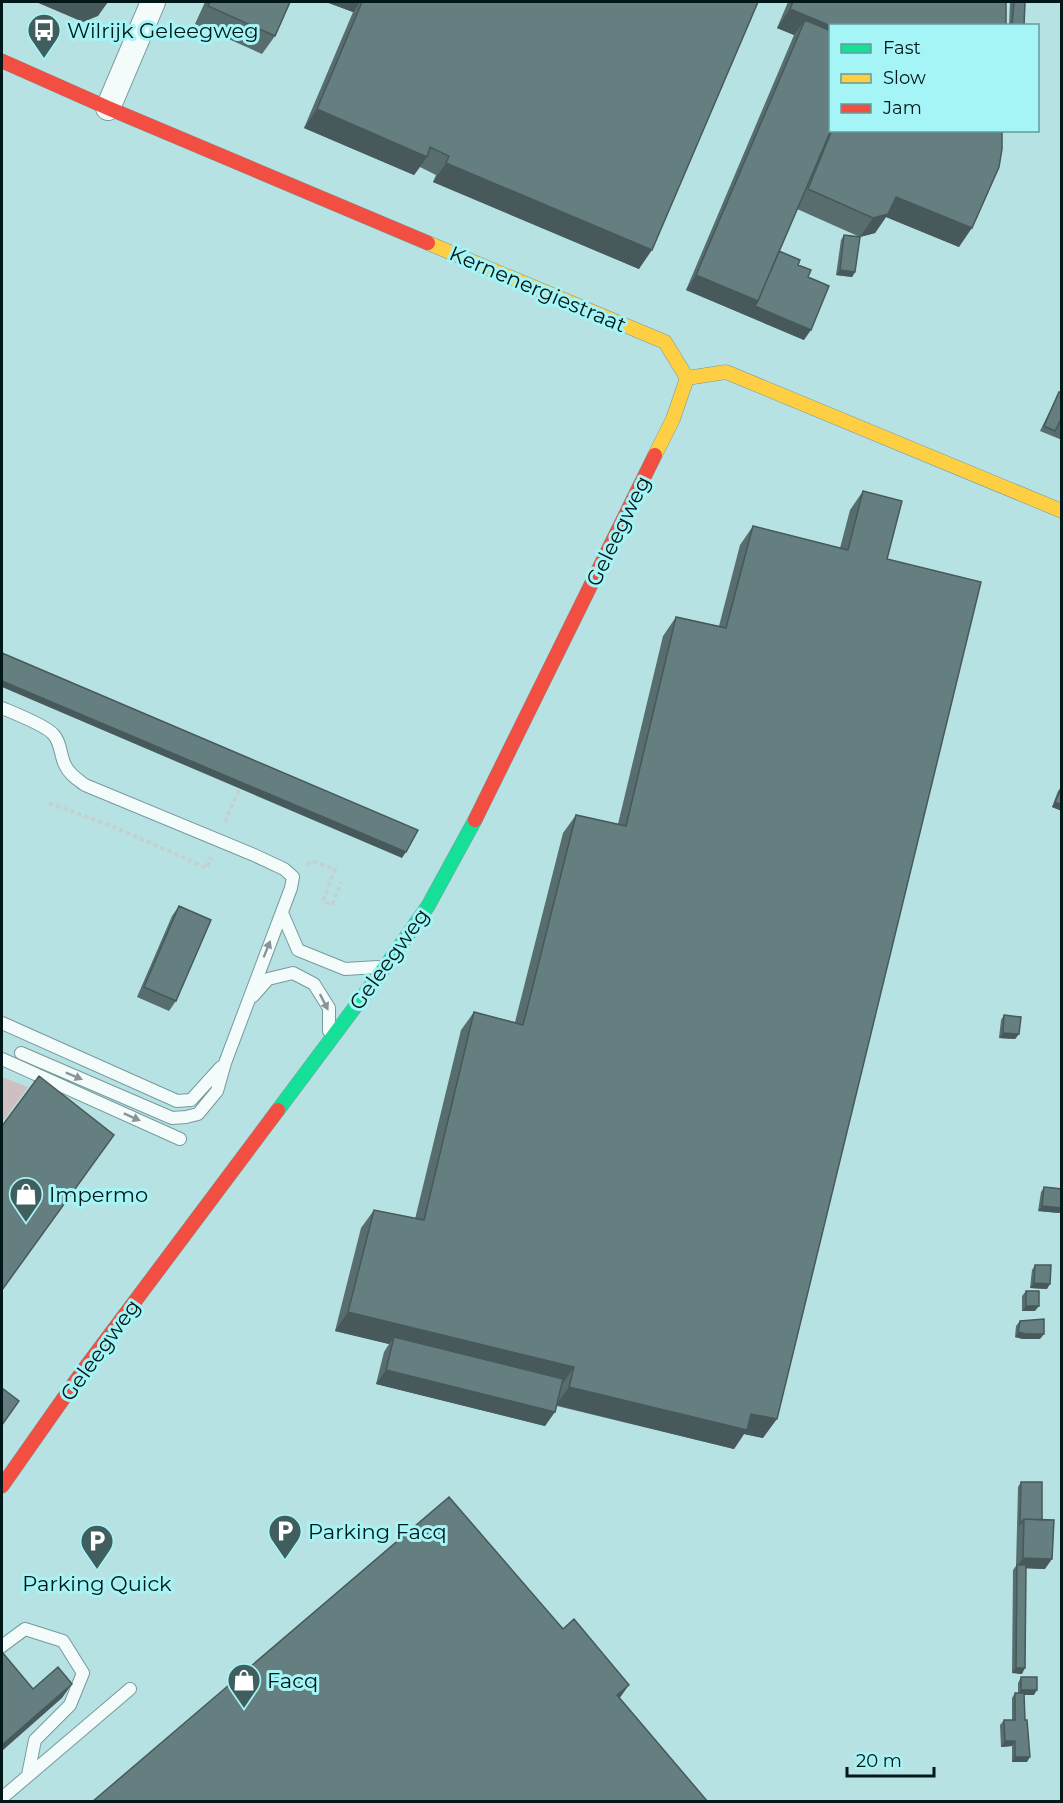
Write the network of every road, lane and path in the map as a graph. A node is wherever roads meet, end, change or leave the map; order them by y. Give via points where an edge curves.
1 (153, 2) edge
2 (2, 61) edge
3 (108, 108) junction
4 (687, 378) junction
5 (1062, 511) edge
6 (2, 708) edge
7 (293, 877) junction
8 (341, 882) dead end
9 (282, 913) junction
10 (385, 967) junction
11 (249, 1001) junction
12 (2, 1023) edge
13 (329, 1040) junction
14 (21, 1053) dead end
15 (2, 1059) edge
16 (225, 1063) junction
17 (180, 1139) dead end
18 (2, 1486) edge
19 (2, 1646) edge
20 (130, 1689) dead end
21 (28, 1775) junction
22 (2, 1798) edge

1 - 3 street
2 - 3 street, Kernenergiestraat
3 - 4 street, Kernenergiestraat via 665,342
4 - 5 street via 726,372
4 - 10 street, Geleegweg via 673,419 474,822 428,906
6 - 7 lane via 53,734 65,765 85,785 254,855
7 - 8 path via 312,861 335,869 323,901 332,905
7 - 9 lane
9 - 10 lane via 298,950 345,969
11 -> 9 lane
10 - 13 street, Geleegweg
11 -> 13 lane via 268,978 293,973 314,984 329,1008
11 - 16 lane
12 - 16 lane via 177,1101 191,1100
13 - 18 street, Geleegweg
14 -> 16 lane via 172,1118 198,1114 217,1091
15 -> 17 lane
19 - 21 lane via 25,1629 63,1641 83,1672 70,1705 35,1740
20 - 21 lane
21 - 22 lane

